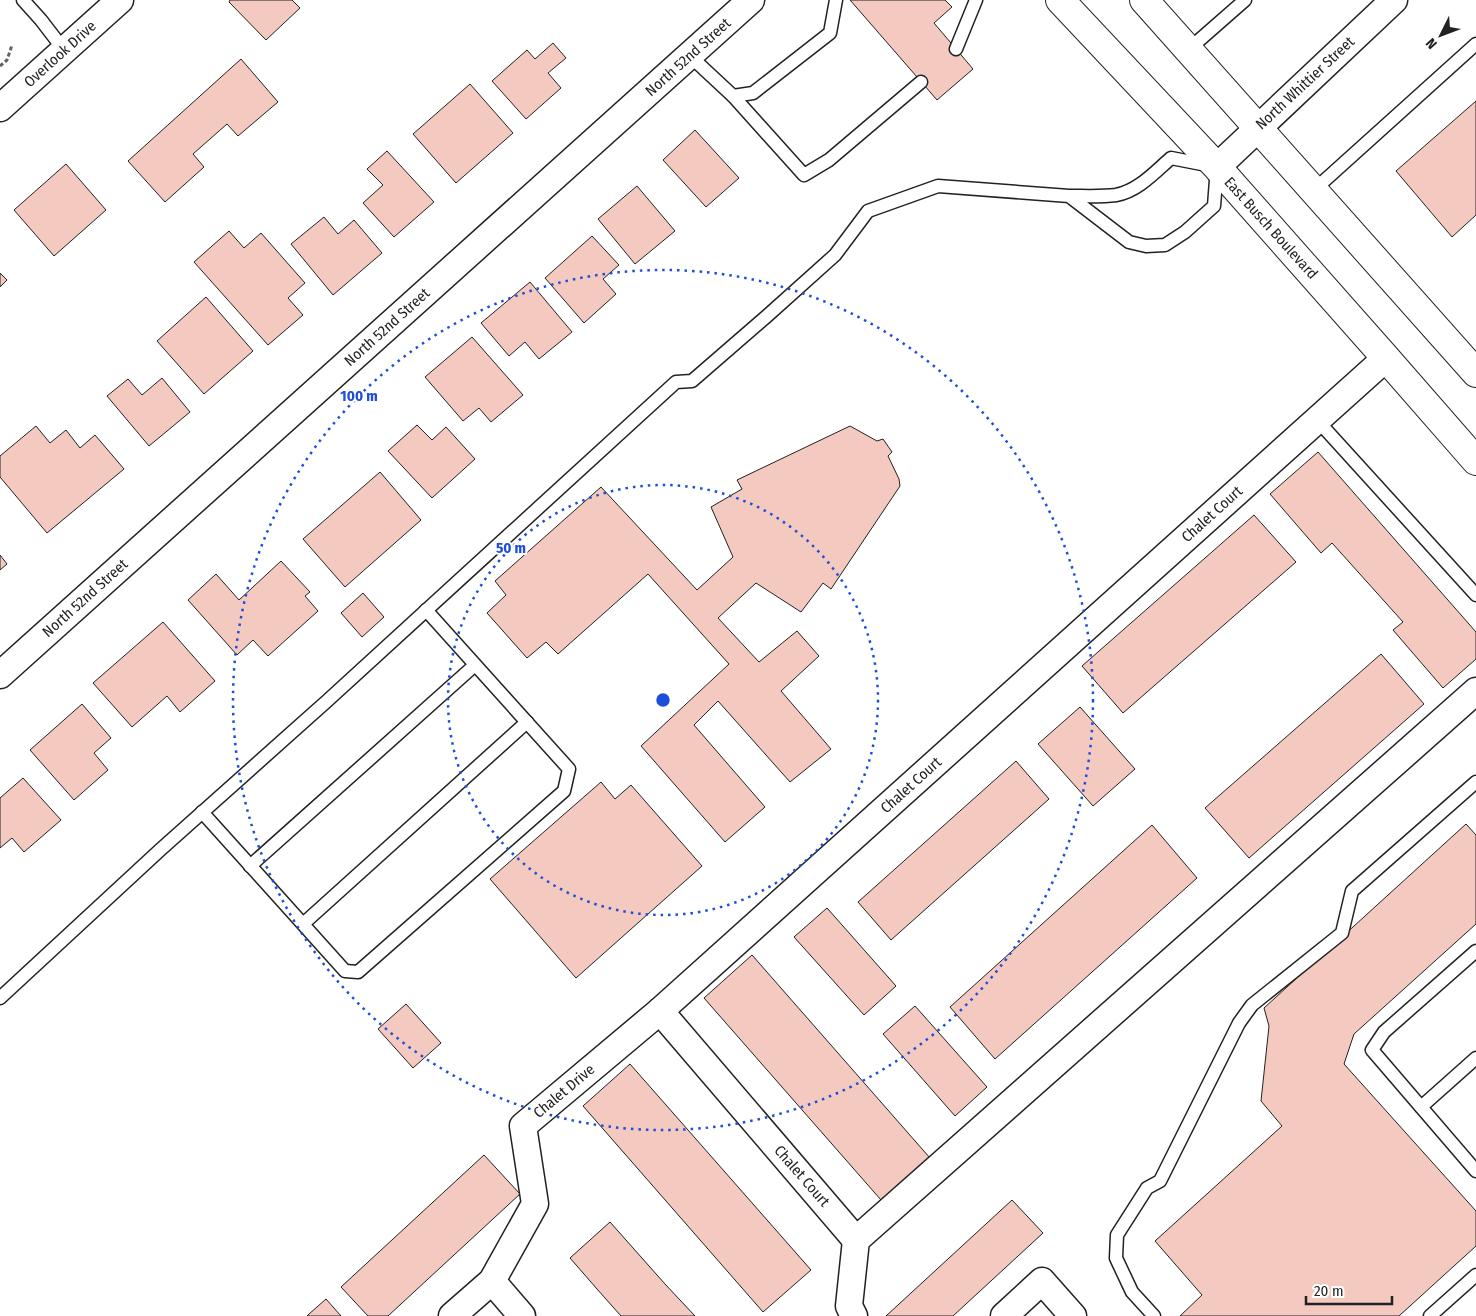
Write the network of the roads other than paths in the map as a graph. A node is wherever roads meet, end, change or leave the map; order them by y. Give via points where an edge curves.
1 (23, 0) edge
2 (120, 0) edge
3 (751, 0) edge
4 (836, 0) edge
5 (976, 0) edge
6 (1060, 0) edge
7 (1144, 0) edge
8 (1245, 0) edge
9 (1394, 0) edge
10 (1476, 44) edge
11 (956, 49) dead end
12 (64, 50) junction
13 (1188, 50) junction
14 (689, 55) junction
15 (921, 82) dead end
16 (733, 96) junction
17 (0, 108) edge
18 (1258, 127) junction
19 (1217, 167) junction
20 (1314, 190) junction
21 (1069, 196) junction
22 (1386, 358) junction
23 (1476, 373) edge
24 (1317, 420) junction
25 (1476, 461) edge
26 (1476, 595) edge
27 (426, 610) junction
28 (475, 665) junction
29 (0, 675) edge
30 (1476, 691) edge
31 (527, 722) junction
32 (1476, 782) edge
33 (202, 812) junction
34 (250, 866) junction
35 (303, 924) junction
36 (1476, 951) edge
37 (0, 998) edge
38 (660, 1012) junction
39 (1476, 1058) edge
40 (1421, 1107) junction
41 (1475, 1167) edge
42 (856, 1240) junction
43 (1476, 1275) edge
44 (492, 1281) junction
45 (452, 1316) edge
46 (522, 1316) edge
47 (854, 1316) edge
48 (1004, 1316) edge
49 (1073, 1316) edge
50 (1154, 1316) edge
51 (1430, 1316) edge

1 - 12 lane
2 - 12 street, Overlook Drive
3 - 14 street, North 52nd Street
4 - 16 lane via 830,33 753,92
5 - 11 lane
6 - 19 main road, East Busch Boulevard
7 - 13 main road
8 - 13 lane
9 - 18 street, North Whittier Street
10 - 20 lane
12 - 17 street, Overlook Drive
13 - 18 main road
14 - 16 lane
14 - 29 street, North 52nd Street
15 - 16 lane via 829,160 804,175
18 - 19 street, North Whittier Street
18 - 20 main road
19 - 21 lane via 1171,158 1126,192
19 - 21 lane via 1214,206 1165,245 1146,246 1129,242
19 - 22 main road, East Busch Boulevard
20 - 23 main road
21 - 27 lane via 938,186 868,211 835,255 692,381 676,382
22 - 24 street, Chalet Court
22 - 25 main road, East Busch Boulevard
24 - 26 lane
24 - 38 street, Chalet Court
27 - 28 lane
27 - 33 lane
28 - 31 lane
28 - 34 lane
30 - 42 street
31 - 35 lane
31 - 35 lane via 569,769 564,791 358,972 345,971
32 - 50 lane via 1352,891 1342,932 1252,1005 1238,1023 1160,1181 1147,1188 1118,1235 1116,1258 1132,1292
33 - 34 lane
33 - 37 lane
34 - 35 lane
36 - 40 lane via 1384,1032 1372,1050
38 - 42 street, Chalet Court
38 - 44 street, Chalet Drive via 523,1126 535,1204
39 - 40 lane
40 - 41 lane
42 - 47 street via 849,1306
43 - 51 lane
44 - 45 street, Chalet Drive
44 - 46 street
48 - 49 street via 1042,1281

